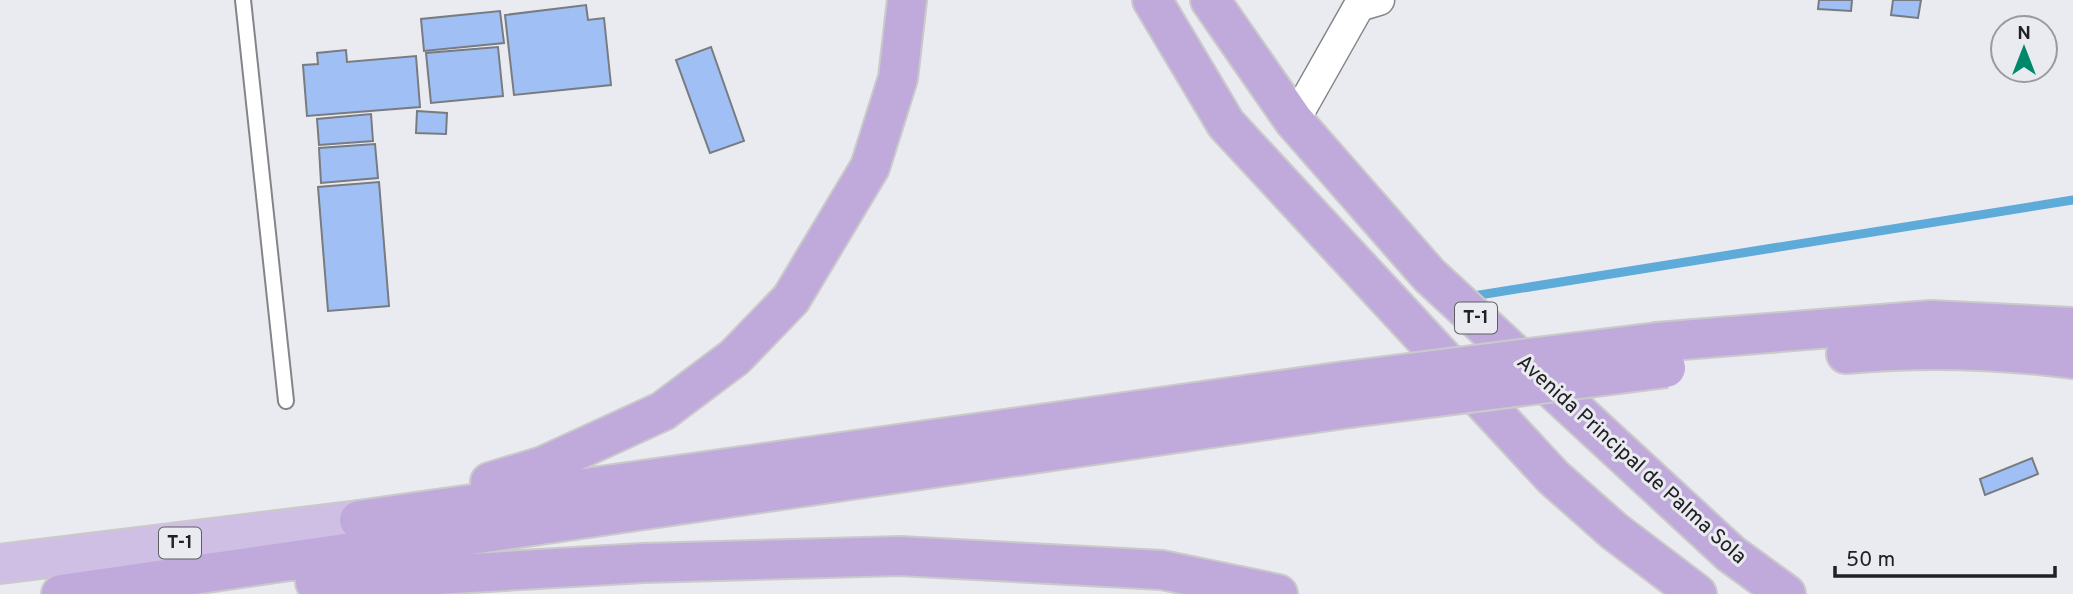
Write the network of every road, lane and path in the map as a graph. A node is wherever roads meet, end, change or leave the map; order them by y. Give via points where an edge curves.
1 (243, 0) edge
2 (907, 0) edge
3 (1152, 0) edge
4 (1210, 0) edge
5 (1379, 0) edge
6 (1294, 121) junction
7 (2073, 327) edge
8 (1662, 355) junction
9 (2073, 359) edge
10 (1347, 395) junction
11 (286, 401) dead end
12 (359, 520) junction
13 (0, 564) edge
14 (61, 594) edge
15 (96, 594) edge
16 (1278, 594) edge
17 (1697, 594) edge
18 (1786, 594) edge

1 - 11 lane
2 - 12 highway via 898,78 870,167 791,299 735,357 663,411 543,466
3 - 17 highway, T-1 via 1235,134 1553,477
4 - 6 highway, Avenida Principal de Palma Sola / T-1
5 - 6 street via 1359,6
6 - 18 highway, Avenida Principal de Palma Sola / T-1 via 1429,275 1731,554
7 - 8 highway via 1931,320
8 - 9 highway via 1895,349 2013,351
8 - 10 highway, bridge
10 - 12 highway
10 - 14 highway via 900,471 413,546
12 - 13 main road, T-1
15 - 16 highway via 643,563 901,556 1162,570

